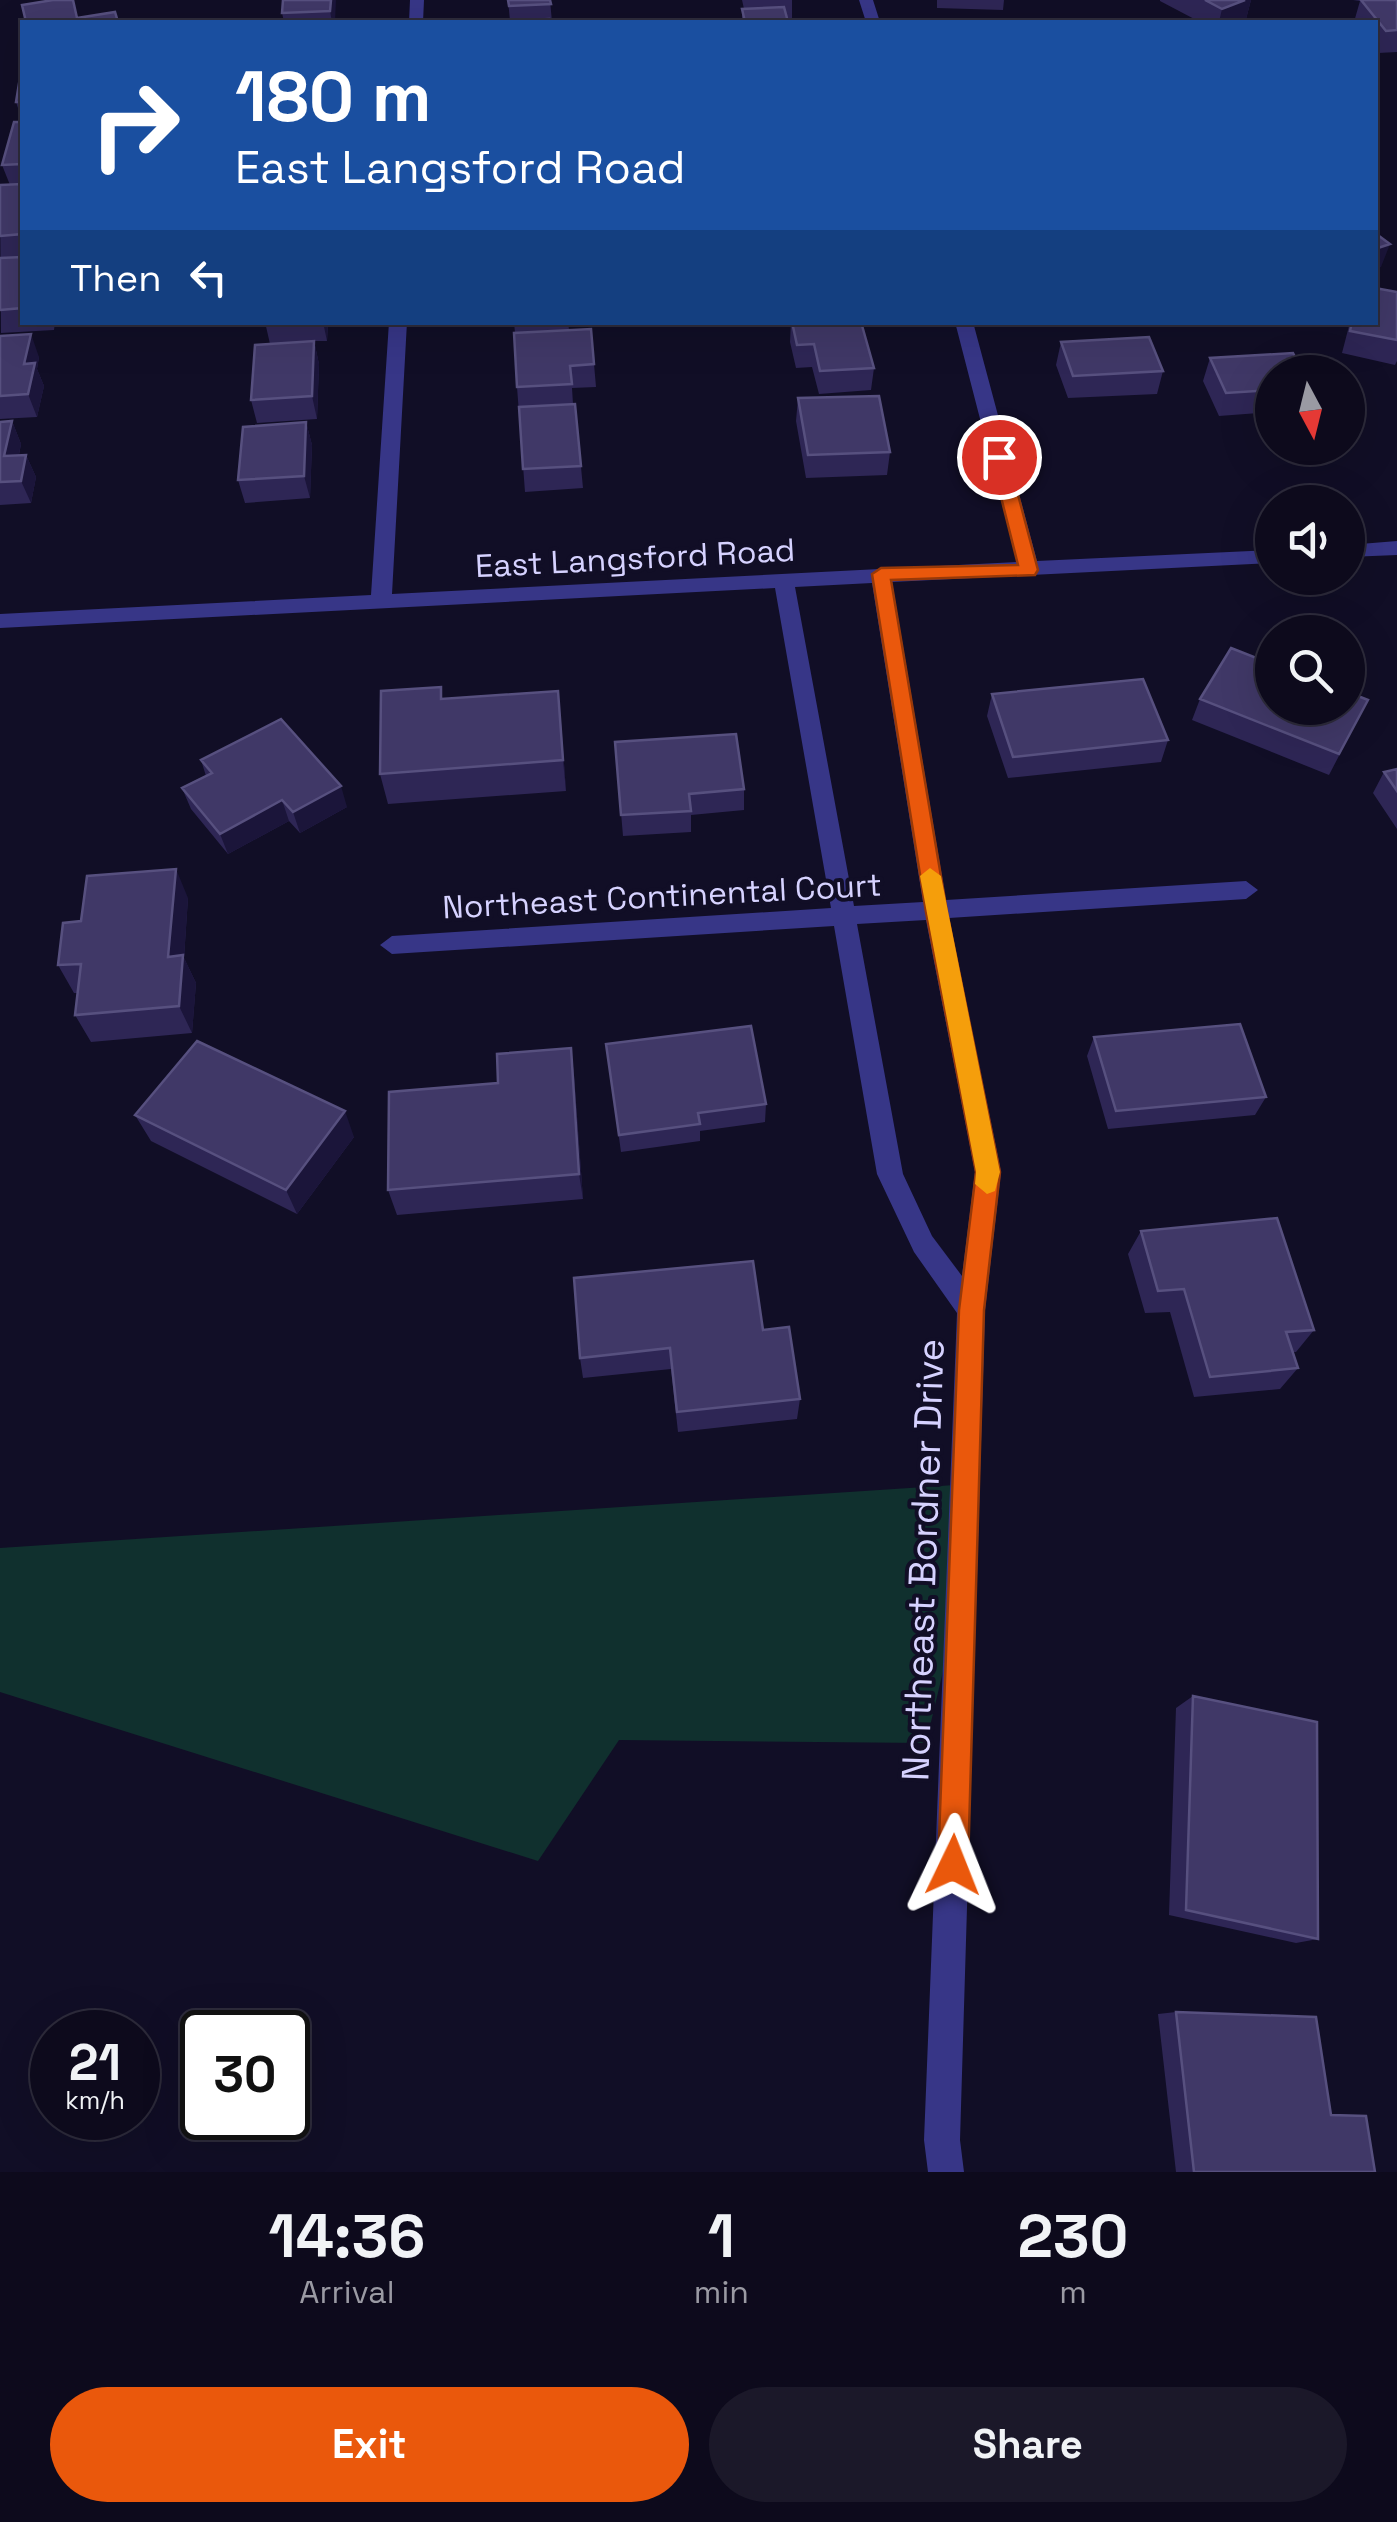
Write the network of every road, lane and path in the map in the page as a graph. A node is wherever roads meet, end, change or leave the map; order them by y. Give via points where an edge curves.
1 (398, 325) edge
2 (965, 325) edge
3 (1397, 548) edge
4 (1365, 550) edge
5 (1255, 557) edge
6 (1029, 570) junction
7 (881, 574) junction
8 (784, 580) junction
9 (381, 602) junction
10 (0, 621) edge
11 (1246, 890) dead end
12 (936, 912) junction
13 (846, 917) junction
14 (392, 944) dead end
15 (972, 1310) junction
16 (946, 2172) edge

1 - 9 street
2 - 6 street
3 - 4 street
5 - 6 street, East Langsford Road
6 - 7 street, East Langsford Road
7 - 8 street, East Langsford Road
7 - 12 street, Northeast Bordner Drive
8 - 9 street, East Langsford Road
8 - 13 street, Northeast Bordner Drive
9 - 10 street, East Langsford Road
11 - 12 street, Northeast Continental Court
12 - 13 street, Northeast Continental Court
12 - 15 street, Northeast Bordner Drive via 988,1172
13 - 14 street, Northeast Continental Court
13 - 15 street, Northeast Bordner Drive via 890,1174 923,1244
15 - 16 street, Northeast Bordner Drive

